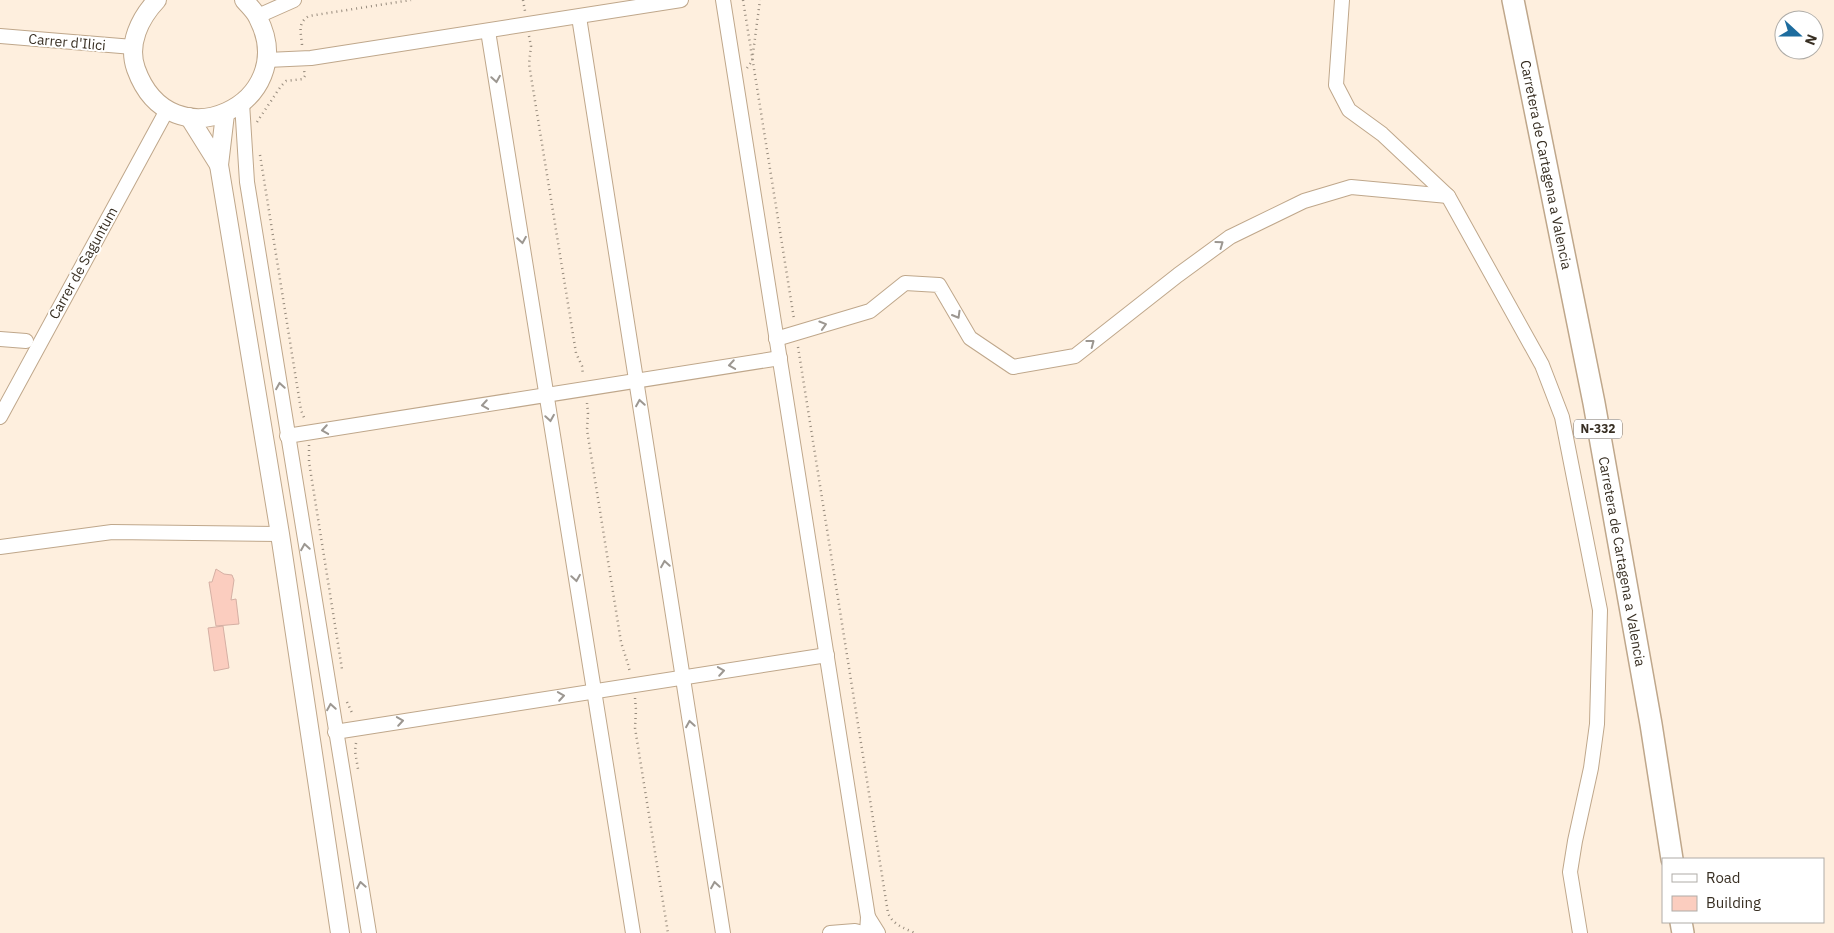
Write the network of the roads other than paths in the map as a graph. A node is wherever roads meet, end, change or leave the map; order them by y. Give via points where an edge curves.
1 (157, 0) edge
2 (244, 0) edge
3 (294, 0) edge
4 (681, 0) edge
5 (724, 0) edge
6 (1342, 0) edge
7 (1513, 0) edge
8 (258, 16) junction
9 (579, 17) junction
10 (488, 31) junction
11 (0, 36) edge
12 (133, 48) junction
13 (267, 60) junction
14 (242, 103) junction
15 (167, 110) junction
16 (225, 114) junction
17 (189, 117) junction
18 (219, 165) junction
19 (1448, 196) junction
20 (776, 338) junction
21 (0, 339) edge
22 (26, 341) dead end
23 (780, 358) junction
24 (636, 381) junction
25 (547, 395) junction
26 (0, 417) edge
27 (288, 436) junction
28 (280, 534) junction
29 (0, 547) edge
30 (827, 654) junction
31 (682, 677) junction
32 (594, 691) junction
33 (335, 732) junction
34 (1672, 858) edge
35 (868, 917) junction
36 (340, 933) edge
37 (369, 933) edge
38 (633, 933) edge
39 (723, 933) edge
40 (830, 933) edge
41 (863, 933) edge
42 (867, 933) edge
43 (878, 933) edge
44 (1580, 933) edge

1 - 12 main road via 144,14 136,30
2 - 8 main road
3 - 8 street
4 - 9 street
5 - 20 street
6 - 19 street via 1336,85 1349,110 1382,134
7 - 34 highway, Carretera de Cartagena a Valencia / N-332 via 1594,403
8 - 13 main road via 266,37
9 - 10 street
9 - 24 street
10 - 13 street via 303,60
10 -> 25 street
11 - 12 street, Carrer d'Ilici
12 - 15 main road via 141,84
13 - 14 main road via 260,83
14 - 16 main road
27 -> 14 street via 247,182
15 - 17 main road
15 - 26 street, Carrer de Saguntum
16 - 17 main road
16 - 18 main road
17 - 18 main road
18 - 28 main road
20 -> 19 street via 870,311 905,283 940,285 970,338 1013,368 1075,356 1230,237 1304,201 1350,187
19 - 44 street via 1542,365 1562,418 1600,610 1597,724 1592,768 1574,841 1570,872
20 - 23 street
21 - 22 street
23 -> 24 street
23 - 30 street
24 - 25 street
31 -> 24 street
25 -> 27 street
25 -> 32 street
33 -> 27 street
28 - 29 street via 112,532
28 - 36 main road
31 -> 30 street
30 - 35 street
31 - 32 street
39 -> 31 street
33 -> 32 street
32 - 38 street
37 -> 33 street
35 - 42 street
35 - 43 street
40 - 41 street

